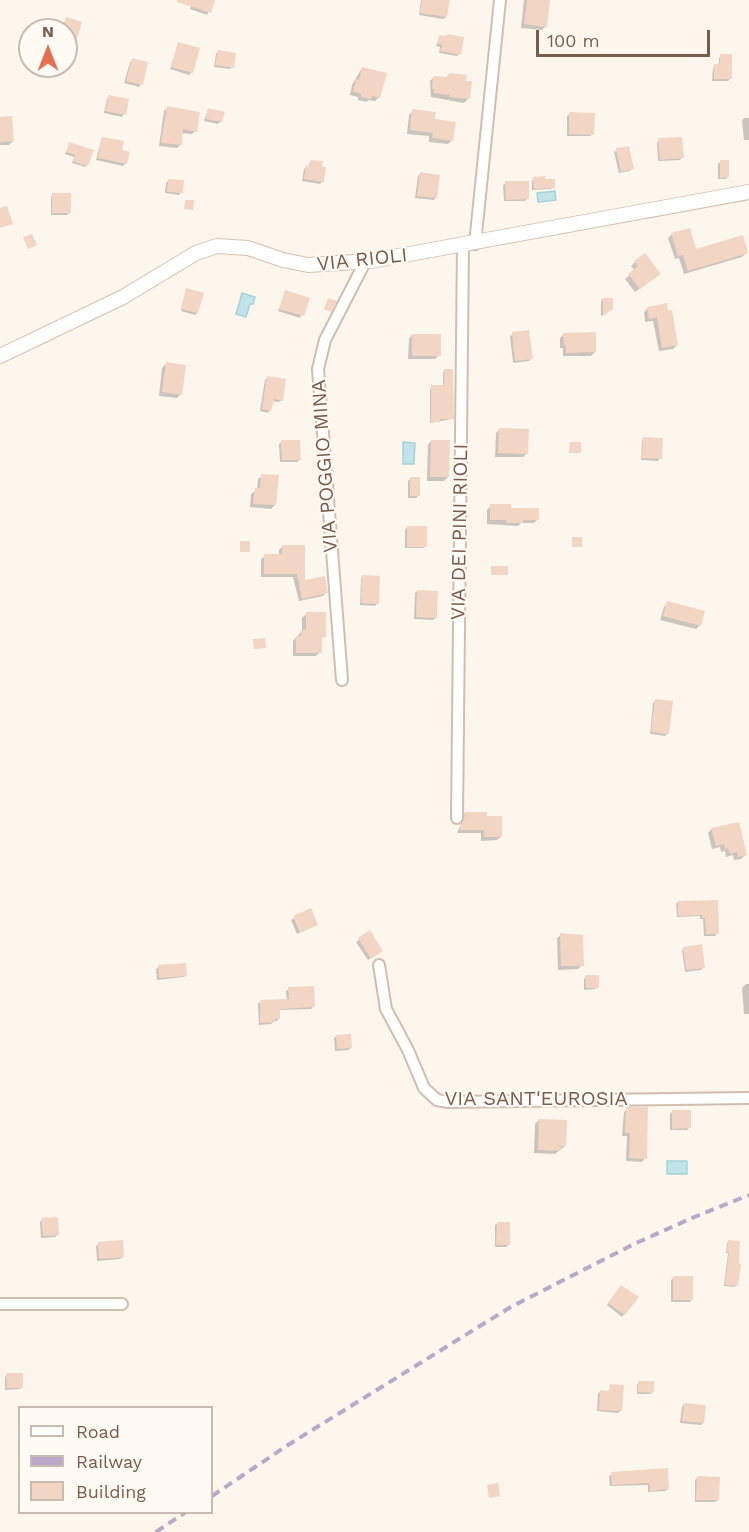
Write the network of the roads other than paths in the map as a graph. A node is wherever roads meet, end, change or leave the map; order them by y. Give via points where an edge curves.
1 (500, 0) edge
2 (749, 192) edge
3 (469, 245) junction
4 (365, 262) junction
5 (0, 356) edge
6 (342, 680) dead end
7 (457, 818) dead end
8 (380, 965) dead end
9 (749, 1098) edge
10 (0, 1304) edge
11 (122, 1304) dead end

1 - 3 street, VIA DEI PINI RIOLI
2 - 3 main road, VIA RIOLI
3 - 4 main road, VIA RIOLI
3 - 7 street, VIA DEI PINI RIOLI
4 - 5 main road, VIA RIOLI via 308,265 248,248 212,247 123,297
4 - 6 street, VIA POGGIO MINA via 325,340 318,369
8 - 9 street, VIA SANT'EUROSIA via 386,1009 424,1088 437,1100
10 - 11 street

